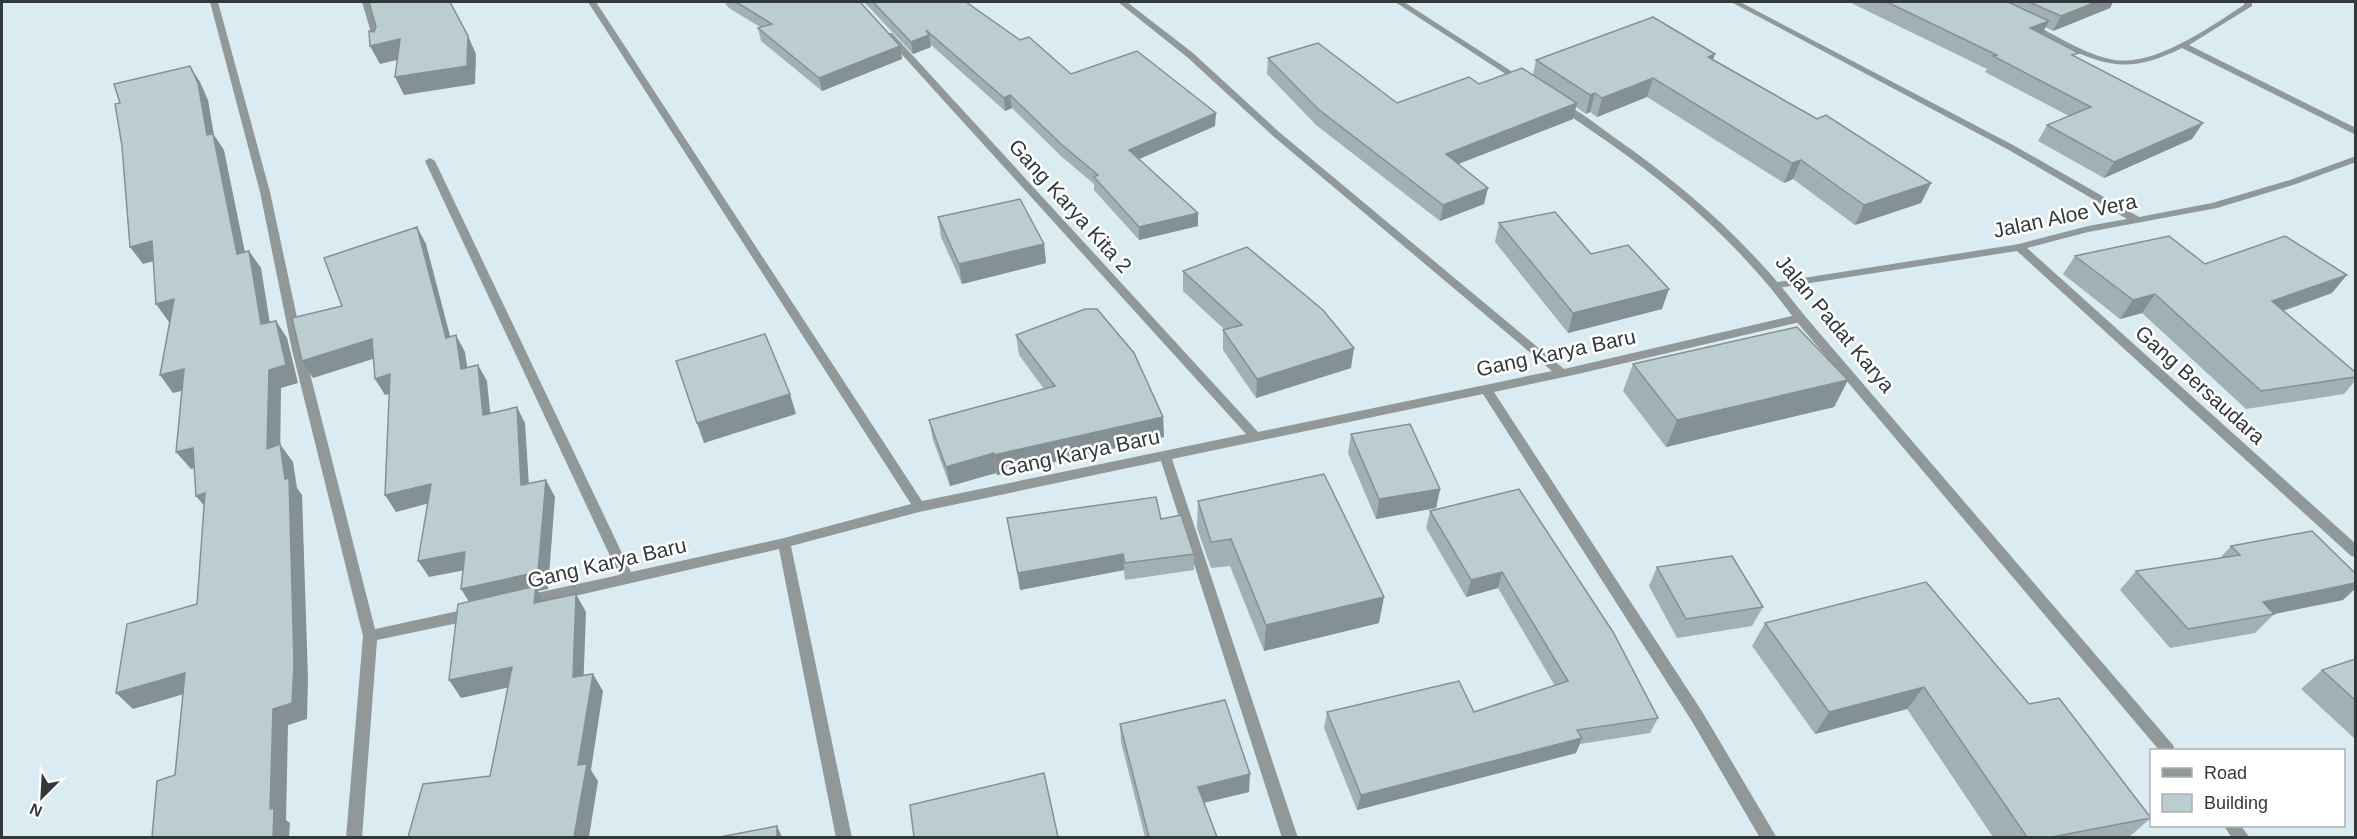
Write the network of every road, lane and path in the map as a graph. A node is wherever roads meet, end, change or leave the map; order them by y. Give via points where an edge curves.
1 (214, 2) edge
2 (366, 2) edge
3 (592, 2) edge
4 (1122, 2) edge
5 (1399, 2) edge
6 (1735, 2) edge
7 (2248, 2) edge
8 (2019, 21) edge
9 (881, 27) edge
10 (2182, 45) junction
11 (379, 46) edge
12 (1528, 85) edge
13 (1548, 98) edge
14 (2355, 132) edge
15 (2355, 159) edge
16 (430, 162) dead end
17 (2137, 220) junction
18 (2019, 247) junction
19 (1778, 285) junction
20 (1800, 318) junction
21 (1562, 373) junction
22 (1486, 388) junction
23 (1255, 436) junction
24 (1165, 455) junction
25 (919, 507) junction
26 (784, 543) junction
27 (2355, 552) edge
28 (628, 579) junction
29 (516, 604) edge
30 (483, 611) edge
31 (370, 636) junction
32 (2167, 749) edge
33 (354, 837) edge
34 (844, 837) edge
35 (1290, 837) edge
36 (1769, 837) edge

1 - 31 street via 265,192 298,350
2 - 11 street
3 - 25 street
4 - 21 street via 1190,55 1285,142
5 - 12 street
6 - 17 street via 1999,141
7 - 10 street via 2248,6
8 - 10 street via 2119,63 2136,63
9 - 23 street, Gang Karya Kita 2
10 - 14 street
13 - 19 street, Jalan Padat Karya via 1588,123 1708,213
15 - 17 street, Jalan Aloe Vera via 2213,206
16 - 28 street
17 - 18 street, Jalan Aloe Vera
18 - 19 street, Jalan Aloe Vera
18 - 27 street, Gang Bersaudara
19 - 20 street, Jalan Padat Karya
20 - 21 street, Gang Karya Baru
20 - 32 street, Jalan Padat Karya
21 - 22 street, Gang Karya Baru
22 - 23 street, Gang Karya Baru
22 - 36 street via 1698,718
23 - 24 street, Gang Karya Baru
24 - 25 street, Gang Karya Baru
24 - 35 street
25 - 26 street, Gang Karya Baru
26 - 28 street, Gang Karya Baru
26 - 34 street
28 - 29 street, Gang Karya Baru
30 - 31 street
31 - 33 street

